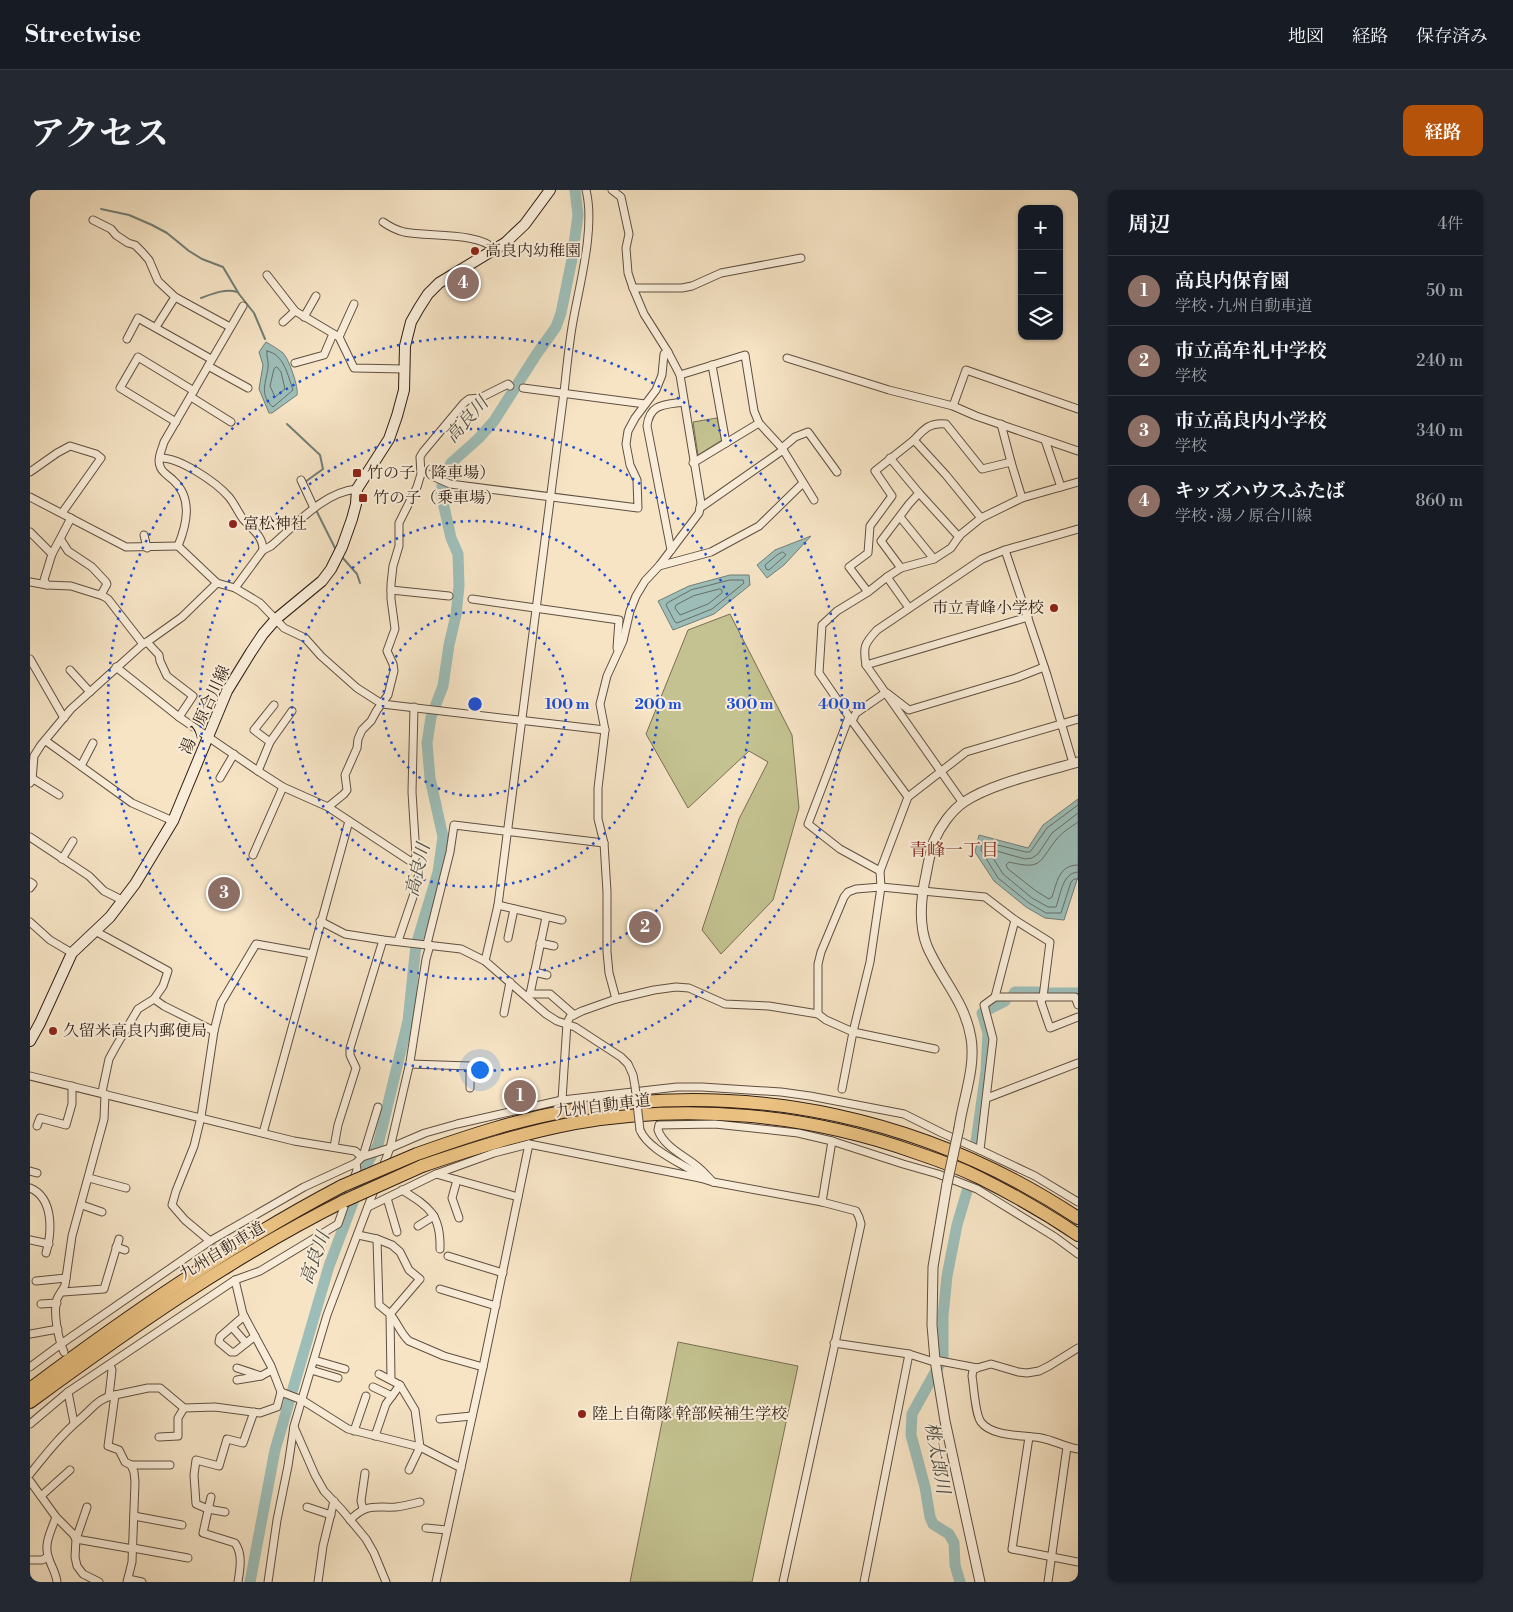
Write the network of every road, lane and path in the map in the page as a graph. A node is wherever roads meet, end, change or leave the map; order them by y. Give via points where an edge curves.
1 (550, 190) edge
2 (586, 190) edge
3 (612, 190) edge
4 (93, 220) dead end
5 (383, 222) dead end
6 (494, 249) junction
7 (801, 258) dead end
8 (267, 275) dead end
9 (633, 288) junction
10 (316, 296) dead end
11 (175, 297) junction
12 (354, 304) dead end
13 (243, 306) dead end
14 (295, 311) junction
15 (304, 317) junction
16 (283, 322) dead end
17 (156, 327) junction
18 (230, 327) junction
19 (336, 335) junction
20 (127, 339) dead end
21 (668, 352) junction
22 (787, 358) dead end
23 (210, 363) junction
24 (295, 363) dead end
25 (712, 365) junction
26 (404, 369) junction
27 (680, 375) junction
28 (510, 386) dead end
29 (248, 388) dead end
30 (523, 388) dead end
31 (564, 392) junction
32 (192, 394) junction
33 (684, 402) junction
34 (645, 404) junction
35 (953, 406) junction
36 (1078, 409) edge
37 (176, 422) junction
38 (232, 422) dead end
39 (759, 424) junction
40 (1001, 424) junction
41 (914, 440) junction
42 (1045, 440) junction
43 (726, 443) junction
44 (783, 449) junction
45 (1078, 451) edge
46 (160, 458) junction
47 (890, 458) junction
48 (1011, 462) junction
49 (693, 463) junction
50 (421, 471) junction
51 (30, 472) edge
52 (838, 472) dead end
53 (301, 480) dead end
54 (1078, 482) edge
55 (804, 483) junction
56 (1061, 487) junction
57 (357, 489) junction
58 (919, 493) junction
59 (30, 497) edge
60 (550, 498) junction
61 (1022, 498) junction
62 (814, 500) dead end
63 (314, 508) junction
64 (700, 508) junction
65 (62, 513) junction
66 (900, 517) junction
67 (71, 518) junction
68 (981, 518) junction
69 (1078, 529) edge
70 (30, 532) edge
71 (144, 535) dead end
72 (959, 537) junction
73 (61, 540) junction
74 (178, 546) junction
75 (146, 548) junction
76 (263, 550) junction
77 (670, 550) junction
78 (1005, 550) junction
79 (52, 554) junction
80 (934, 559) junction
81 (658, 566) junction
82 (901, 568) junction
83 (887, 577) junction
84 (30, 582) edge
85 (217, 583) junction
86 (47, 586) junction
87 (235, 588) junction
88 (391, 590) junction
89 (868, 592) junction
90 (103, 596) junction
91 (449, 596) dead end
92 (472, 598) dead end
93 (537, 608) junction
94 (909, 608) junction
95 (1028, 617) junction
96 (276, 618) junction
97 (145, 643) junction
98 (617, 653) junction
99 (30, 659) edge
100 (866, 666) junction
101 (116, 667) junction
102 (1044, 667) junction
103 (70, 670) dead end
104 (883, 691) junction
105 (90, 692) junction
106 (382, 704) junction
107 (274, 705) dead end
108 (414, 707) junction
109 (292, 711) dead end
110 (178, 717) junction
111 (64, 718) junction
112 (850, 719) junction
113 (1078, 719) edge
114 (522, 720) junction
115 (1061, 724) junction
116 (605, 730) junction
117 (207, 736) junction
118 (46, 741) junction
119 (270, 742) junction
120 (93, 743) dead end
121 (234, 754) junction
122 (1075, 763) edge
123 (81, 766) junction
124 (258, 771) junction
125 (940, 772) junction
126 (220, 778) dead end
127 (31, 780) edge
128 (283, 787) junction
129 (59, 795) dead end
130 (908, 797) junction
131 (962, 803) junction
132 (328, 807) junction
133 (349, 821) junction
134 (173, 822) junction
135 (508, 832) junction
136 (30, 837) edge
137 (73, 842) dead end
138 (604, 843) junction
139 (253, 855) dead end
140 (62, 859) junction
141 (413, 863) junction
142 (880, 871) junction
143 (30, 882) edge
144 (881, 887) junction
145 (30, 888) edge
146 (923, 890) junction
147 (122, 900) junction
148 (498, 905) junction
149 (514, 909) junction
150 (546, 916) junction
151 (562, 920) dead end
152 (1016, 920) junction
153 (320, 921) junction
154 (30, 922) edge
155 (96, 931) junction
156 (508, 938) dead end
157 (382, 940) junction
158 (398, 941) junction
159 (540, 943) junction
160 (427, 944) junction
161 (554, 946) dead end
162 (72, 952) junction
163 (312, 954) junction
164 (485, 961) junction
165 (534, 972) junction
166 (547, 975) dead end
167 (510, 982) junction
168 (528, 995) junction
169 (995, 997) junction
170 (1043, 997) junction
171 (154, 999) junction
172 (616, 999) junction
173 (1078, 1005) edge
174 (504, 1013) dead end
175 (818, 1014) junction
176 (574, 1015) junction
177 (1078, 1017) edge
178 (566, 1023) junction
179 (214, 1031) junction
180 (854, 1032) junction
181 (30, 1040) edge
182 (935, 1049) dead end
183 (1078, 1063) edge
184 (410, 1064) junction
185 (30, 1076) edge
186 (72, 1086) junction
187 (470, 1088) dead end
188 (842, 1089) dead end
189 (104, 1093) junction
190 (987, 1098) junction
191 (562, 1100) junction
192 (378, 1106) dead end
193 (201, 1118) junction
194 (37, 1126) dead end
195 (263, 1133) junction
196 (832, 1141) junction
197 (529, 1144) junction
198 (334, 1146) junction
199 (390, 1148) junction
200 (980, 1150) junction
201 (364, 1156) junction
202 (419, 1160) junction
203 (356, 1163) junction
204 (436, 1174) junction
205 (89, 1178) junction
206 (700, 1178) junction
207 (457, 1180) junction
208 (713, 1182) junction
209 (30, 1188) edge
210 (126, 1188) dead end
211 (402, 1190) junction
212 (518, 1197) junction
213 (387, 1198) junction
214 (822, 1202) junction
215 (1078, 1202) edge
216 (82, 1205) junction
217 (368, 1207) junction
218 (102, 1212) dead end
219 (434, 1216) junction
220 (459, 1218) dead end
221 (1078, 1218) edge
222 (418, 1226) dead end
223 (397, 1232) dead end
224 (358, 1235) junction
225 (1078, 1235) edge
226 (377, 1239) junction
227 (30, 1240) edge
228 (210, 1241) junction
229 (49, 1244) junction
230 (440, 1249) dead end
231 (125, 1250) dead end
232 (46, 1253) dead end
233 (1078, 1254) edge
234 (448, 1256) dead end
235 (503, 1273) junction
236 (66, 1278) junction
237 (36, 1280) dead end
238 (235, 1280) junction
239 (440, 1289) dead end
240 (63, 1292) junction
241 (57, 1303) junction
242 (41, 1304) dead end
243 (496, 1306) junction
244 (390, 1314) junction
245 (244, 1316) junction
246 (232, 1327) junction
247 (58, 1329) junction
248 (30, 1334) edge
249 (255, 1336) junction
250 (246, 1343) junction
251 (834, 1343) junction
252 (60, 1344) junction
253 (1078, 1348) edge
254 (64, 1352) dead end
255 (909, 1354) junction
256 (314, 1360) junction
257 (935, 1360) junction
258 (110, 1365) junction
259 (30, 1367) edge
260 (483, 1367) junction
261 (237, 1368) dead end
262 (977, 1368) junction
263 (345, 1369) dead end
264 (272, 1370) junction
265 (311, 1370) junction
266 (379, 1374) dead end
267 (261, 1376) junction
268 (338, 1378) dead end
269 (391, 1379) junction
270 (237, 1380) dead end
271 (400, 1386) junction
272 (373, 1387) dead end
273 (30, 1389) edge
274 (68, 1392) junction
275 (282, 1393) junction
276 (112, 1396) junction
277 (366, 1396) dead end
278 (392, 1396) junction
279 (300, 1399) junction
280 (30, 1402) edge
281 (184, 1408) junction
282 (254, 1412) junction
283 (472, 1416) junction
284 (440, 1419) dead end
285 (74, 1423) junction
286 (30, 1424) edge
287 (294, 1426) junction
288 (354, 1431) junction
289 (375, 1436) junction
290 (159, 1437) dead end
291 (1029, 1437) junction
292 (420, 1447) junction
293 (1067, 1447) junction
294 (1078, 1450) edge
295 (131, 1465) junction
296 (170, 1465) dead end
297 (461, 1468) junction
298 (70, 1470) dead end
299 (409, 1470) dead end
300 (365, 1473) dead end
301 (30, 1474) edge
302 (30, 1481) edge
303 (42, 1496) junction
304 (211, 1497) dead end
305 (334, 1501) junction
306 (420, 1502) dead end
307 (87, 1507) dead end
308 (308, 1507) dead end
309 (208, 1509) junction
310 (363, 1509) junction
311 (225, 1512) dead end
312 (331, 1514) junction
313 (134, 1516) junction
314 (56, 1517) junction
315 (350, 1520) junction
316 (182, 1525) dead end
317 (426, 1528) dead end
318 (447, 1530) junction
319 (76, 1539) junction
320 (133, 1549) junction
321 (48, 1556) junction
322 (1052, 1557) junction
323 (188, 1558) dead end
324 (30, 1560) edge
325 (1078, 1562) edge
326 (128, 1580) edge
327 (57, 1582) edge
328 (99, 1582) edge
329 (142, 1582) edge
330 (238, 1582) edge
331 (268, 1582) edge
332 (318, 1582) edge
333 (386, 1582) edge
334 (436, 1582) edge
335 (783, 1582) edge
336 (864, 1582) edge
337 (980, 1582) edge
338 (1048, 1582) edge

1 - 6 main road, 湯ノ原合川線 via 525,224
2 - 31 street via 590,208 584,264
3 - 9 street via 621,197 629,234 626,248
4 - 11 street via 128,244 135,245 149,260 158,282
5 - 6 street via 406,233 452,236 489,244
6 - 26 main road, 湯ノ原合川線 via 439,283 428,294 411,322
7 - 9 street via 721,273 682,288
8 - 14 street
9 - 21 street via 644,314
10 - 15 street
11 - 17 street
11 - 18 street
12 - 19 street
13 - 18 street
14 - 15 street
14 - 16 street
15 - 19 street
17 - 20 street via 138,318
17 - 23 street
18 - 23 street
19 - 24 street via 324,356
19 - 26 street via 354,368
21 - 27 street
21 - 34 street via 664,354 662,375 656,390
22 - 35 street
23 - 29 street
23 - 32 street
25 - 27 street
25 - 39 street via 745,355
25 - 43 street
26 - 57 main road, 湯ノ原合川線 via 404,390 389,439
27 - 33 street
28 - 50 street via 508,384 464,403 423,452
30 - 31 street
31 - 34 street
31 - 60 street
32 - 37 street
32 - 37 street via 138,358 120,388
32 - 38 street
33 - 49 street
33 - 77 street via 656,407 648,416 647,426
34 - 60 street via 628,431 626,444 637,480 638,508
35 - 36 street via 966,370
35 - 40 street
37 - 46 street via 164,442
39 - 43 street
39 - 44 street
40 - 42 street
40 - 48 street
41 - 47 street
41 - 48 street via 926,427 935,423 946,424 982,469
41 - 68 street
42 - 45 street
42 - 56 street
43 - 49 street
44 - 52 street via 795,437 808,432
44 - 55 street
44 - 64 street
46 - 74 street via 162,470 180,487 186,500 187,512
46 - 76 street via 181,463 229,497 259,535
47 - 58 street
47 - 89 street via 875,471 892,496 870,526 868,553 849,568
48 - 61 street
49 - 64 street
50 - 60 street via 447,483
50 - 88 street via 417,487 399,523 399,546
51 - 65 street via 70,446 100,458
53 - 63 street
54 - 56 street
55 - 62 street
55 - 81 street via 759,526 711,552
56 - 61 street
57 - 63 street via 346,490
57 - 96 main road, 湯ノ原合川線 via 352,519 330,569 322,581
58 - 66 street
58 - 72 street
59 - 65 street
60 - 93 street
61 - 68 street
63 - 76 street
64 - 77 street via 699,514
65 - 67 street
66 - 80 street
66 - 82 street via 881,541
67 - 73 street
67 - 75 street via 126,547
68 - 72 street
69 - 78 street
70 - 79 street
71 - 75 street
72 - 80 street
73 - 79 street
73 - 90 street via 68,551 92,567 106,582
74 - 75 street
74 - 85 street
76 - 87 street
77 - 81 street
78 - 94 street via 982,559
78 - 95 street
79 - 86 street via 44,580
80 - 82 street
81 - 98 street via 636,596
82 - 83 street
83 - 89 street
83 - 94 street
84 - 86 street
85 - 87 street
85 - 97 street via 182,617
86 - 90 street via 71,586
87 - 96 street
88 - 91 street
88 - 106 street via 395,625 387,651 394,671 388,695
89 - 112 street via 837,611 822,625 819,673
90 - 97 street
92 - 93 street
93 - 98 street via 619,620
93 - 114 street
94 - 100 street via 867,640 863,650
95 - 100 street
95 - 102 street
96 - 106 street via 284,628 304,638 357,688
96 - 117 main road, 湯ノ原合川線 via 230,685
97 - 101 street
97 - 110 street via 159,655 167,676 193,696
98 - 116 street via 600,704
99 - 111 street
100 - 104 street
101 - 105 street
101 - 110 street
102 - 104 street via 909,710
102 - 115 street
103 - 105 street
104 - 112 street
104 - 125 street
105 - 111 street
106 - 108 street
106 - 132 street via 358,739 346,775 347,790
107 - 119 street via 254,730
108 - 114 street
108 - 141 street via 412,792 416,856
109 - 119 street
110 - 117 street
111 - 118 street
112 - 130 street
112 - 142 street via 808,824 840,849
113 - 115 street
114 - 116 street
114 - 135 street
115 - 122 street
115 - 125 street via 966,752
116 - 138 street via 598,788 598,819
117 - 121 street
117 - 134 main road, 湯ノ原合川線
118 - 123 street
118 - 127 street via 34,756
119 - 124 street
120 - 123 street
121 - 124 street
121 - 126 street
122 - 131 street via 989,789
123 - 134 street via 132,803
124 - 128 street
125 - 130 street
125 - 131 street
127 - 129 street
128 - 132 street
128 - 139 street
130 - 142 street
131 - 146 street via 942,826 934,842
132 - 133 street
133 - 141 street
133 - 153 street
134 - 147 main road, 湯ノ原合川線
135 - 138 street
135 - 148 street
135 - 160 street via 454,825
136 - 140 street
137 - 140 street
138 - 172 street via 607,952
140 - 147 street via 89,876 104,891
141 - 158 street via 419,873
142 - 144 street
143 - 145 street via 33,884
144 - 146 street
144 - 175 street via 856,889 844,897 821,952
144 - 180 street via 870,962
146 - 152 street via 985,897
146 - 257 street, bridge via 922,921 927,946 960,1002 972,1040 969,1073 933,1267
147 - 155 main road, 湯ノ原合川線
148 - 149 street
148 - 164 street
149 - 150 street
149 - 156 street
150 - 151 street
150 - 159 street
152 - 169 street
152 - 170 street via 1050,942
153 - 157 street via 345,934
153 - 163 street
154 - 162 street via 50,940
155 - 162 main road, 湯ノ原合川線
155 - 171 street via 168,971
157 - 158 street
157 - 198 street via 350,1048 356,1068
158 - 160 street
159 - 161 street
159 - 165 street
160 - 164 street via 461,949
160 - 184 street
162 - 181 main road, 湯ノ原合川線
163 - 179 street via 256,944 222,1003
163 - 195 street
164 - 167 street
165 - 166 street
165 - 168 street
167 - 168 street
167 - 174 street
168 - 176 street via 550,994
168 - 178 street via 546,1014
169 - 170 street
169 - 190 street via 984,1005 993,1039
170 - 173 street via 1075,997
170 - 177 street via 1041,1002 1050,1028
171 - 179 street
171 - 189 street via 138,1009 109,1059
172 - 175 street via 676,987 689,988 725,1004 770,1006
172 - 176 street
175 - 180 street
176 - 178 street
178 - 191 street
178 - 206 street, bridge via 628,1064 634,1074 643,1138
179 - 193 street
180 - 182 street
180 - 188 street
183 - 190 street
184 - 187 street via 470,1066
184 - 199 street
185 - 186 street
186 - 189 street
186 - 194 street via 72,1104 66,1126 40,1118
189 - 193 street
189 - 205 street via 104,1119
190 - 200 street
191 - 199 street via 425,1133
191 - 200 street via 677,1087 781,1092 904,1114
192 - 201 street
193 - 195 street
193 - 228 street via 172,1205
195 - 198 street
196 - 208 street via 798,1133 715,1124 659,1125 658,1130 666,1143
196 - 214 street
196 - 233 street via 977,1189
197 - 204 street
197 - 206 street
197 - 212 street
198 - 201 street via 355,1150
199 - 201 street
199 - 217 street
200 - 215 street via 1035,1176
201 - 203 street
202 - 221 highway, 九州自動車道 via 462,1138 572,1110 653,1100 748,1102 845,1116 897,1130 985,1164
202 - 225 highway, 九州自動車道 via 575,1123 665,1114 747,1116 843,1130 942,1161 1047,1214
202 - 273 highway, 九州自動車道, bridge via 342,1186 303,1207 213,1260
202 - 280 highway, 九州自動車道, bridge via 210,1276
203 - 228 street via 304,1187
203 - 238 street via 357,1170 338,1224 260,1270
204 - 207 street
204 - 211 street
205 - 210 street
205 - 216 street
206 - 208 street
207 - 212 street
207 - 220 street via 452,1198
208 - 214 street
209 - 229 street via 36,1190 48,1212
211 - 213 street
211 - 219 street via 426,1205
212 - 235 street
213 - 217 street
213 - 223 street
214 - 251 street via 856,1211 860,1224
216 - 218 street
216 - 236 street via 72,1236
217 - 224 street
219 - 222 street
219 - 230 street
224 - 226 street
224 - 256 street
226 - 244 street via 379,1305
226 - 244 street via 400,1252 409,1270 420,1279
227 - 229 street
228 - 252 street
229 - 232 street
231 - 240 street via 118,1243 104,1289
234 - 235 street
235 - 243 street
236 - 237 street
236 - 240 street
238 - 245 street
238 - 258 street
239 - 243 street
240 - 241 street
241 - 242 street
241 - 247 street
243 - 260 street
244 - 260 street via 409,1341 444,1356
244 - 269 street
245 - 246 street
245 - 249 street
246 - 250 street
246 - 250 street via 220,1337 219,1342 231,1352
247 - 248 street
247 - 252 street
249 - 250 street
249 - 264 street
251 - 255 street
251 - 335 street
252 - 254 street
252 - 259 street
253 - 262 street via 1038,1371 1028,1373 991,1364
255 - 257 street
255 - 336 street
256 - 263 street
256 - 265 street
257 - 262 street
257 - 337 street
258 - 274 street
258 - 276 street
260 - 283 street
261 - 267 street
262 - 291 street via 972,1376 981,1422 997,1432
264 - 267 street
264 - 275 street
265 - 268 street
265 - 279 street
266 - 269 street
267 - 270 street
269 - 271 street
271 - 278 street
271 - 292 street via 415,1410
272 - 278 street
274 - 285 street
274 - 286 street
275 - 279 street
275 - 282 street via 277,1407
276 - 281 street via 160,1388
276 - 285 street via 97,1402
276 - 295 street via 108,1446 120,1450 125,1462
277 - 288 street
278 - 289 street
279 - 287 street
279 - 288 street
281 - 282 street via 215,1407
281 - 290 street via 178,1418 178,1436
282 - 309 street via 243,1444 227,1439 219,1466 196,1460 196,1504
283 - 284 street
283 - 297 street
285 - 301 street
287 - 305 street via 324,1491
287 - 331 street
288 - 289 street
289 - 292 street
291 - 293 street
291 - 322 street via 1012,1549
292 - 297 street
292 - 299 street
293 - 294 street
293 - 322 street
295 - 296 street
295 - 313 street via 135,1482
297 - 318 street
298 - 303 street
300 - 310 street
302 - 303 street
303 - 314 street
304 - 309 street
305 - 312 street
305 - 315 street
306 - 310 street
307 - 319 street
308 - 312 street
309 - 311 street
309 - 330 street via 203,1533 238,1546
310 - 315 street
312 - 332 street
313 - 316 street
313 - 320 street
314 - 319 street
314 - 321 street via 47,1542
315 - 333 street via 374,1553
317 - 318 street
318 - 334 street
319 - 320 street
319 - 328 street via 77,1566 83,1574
320 - 323 street
320 - 326 street
321 - 324 street via 42,1560
321 - 327 street
322 - 325 street
322 - 338 street
326 - 329 street

